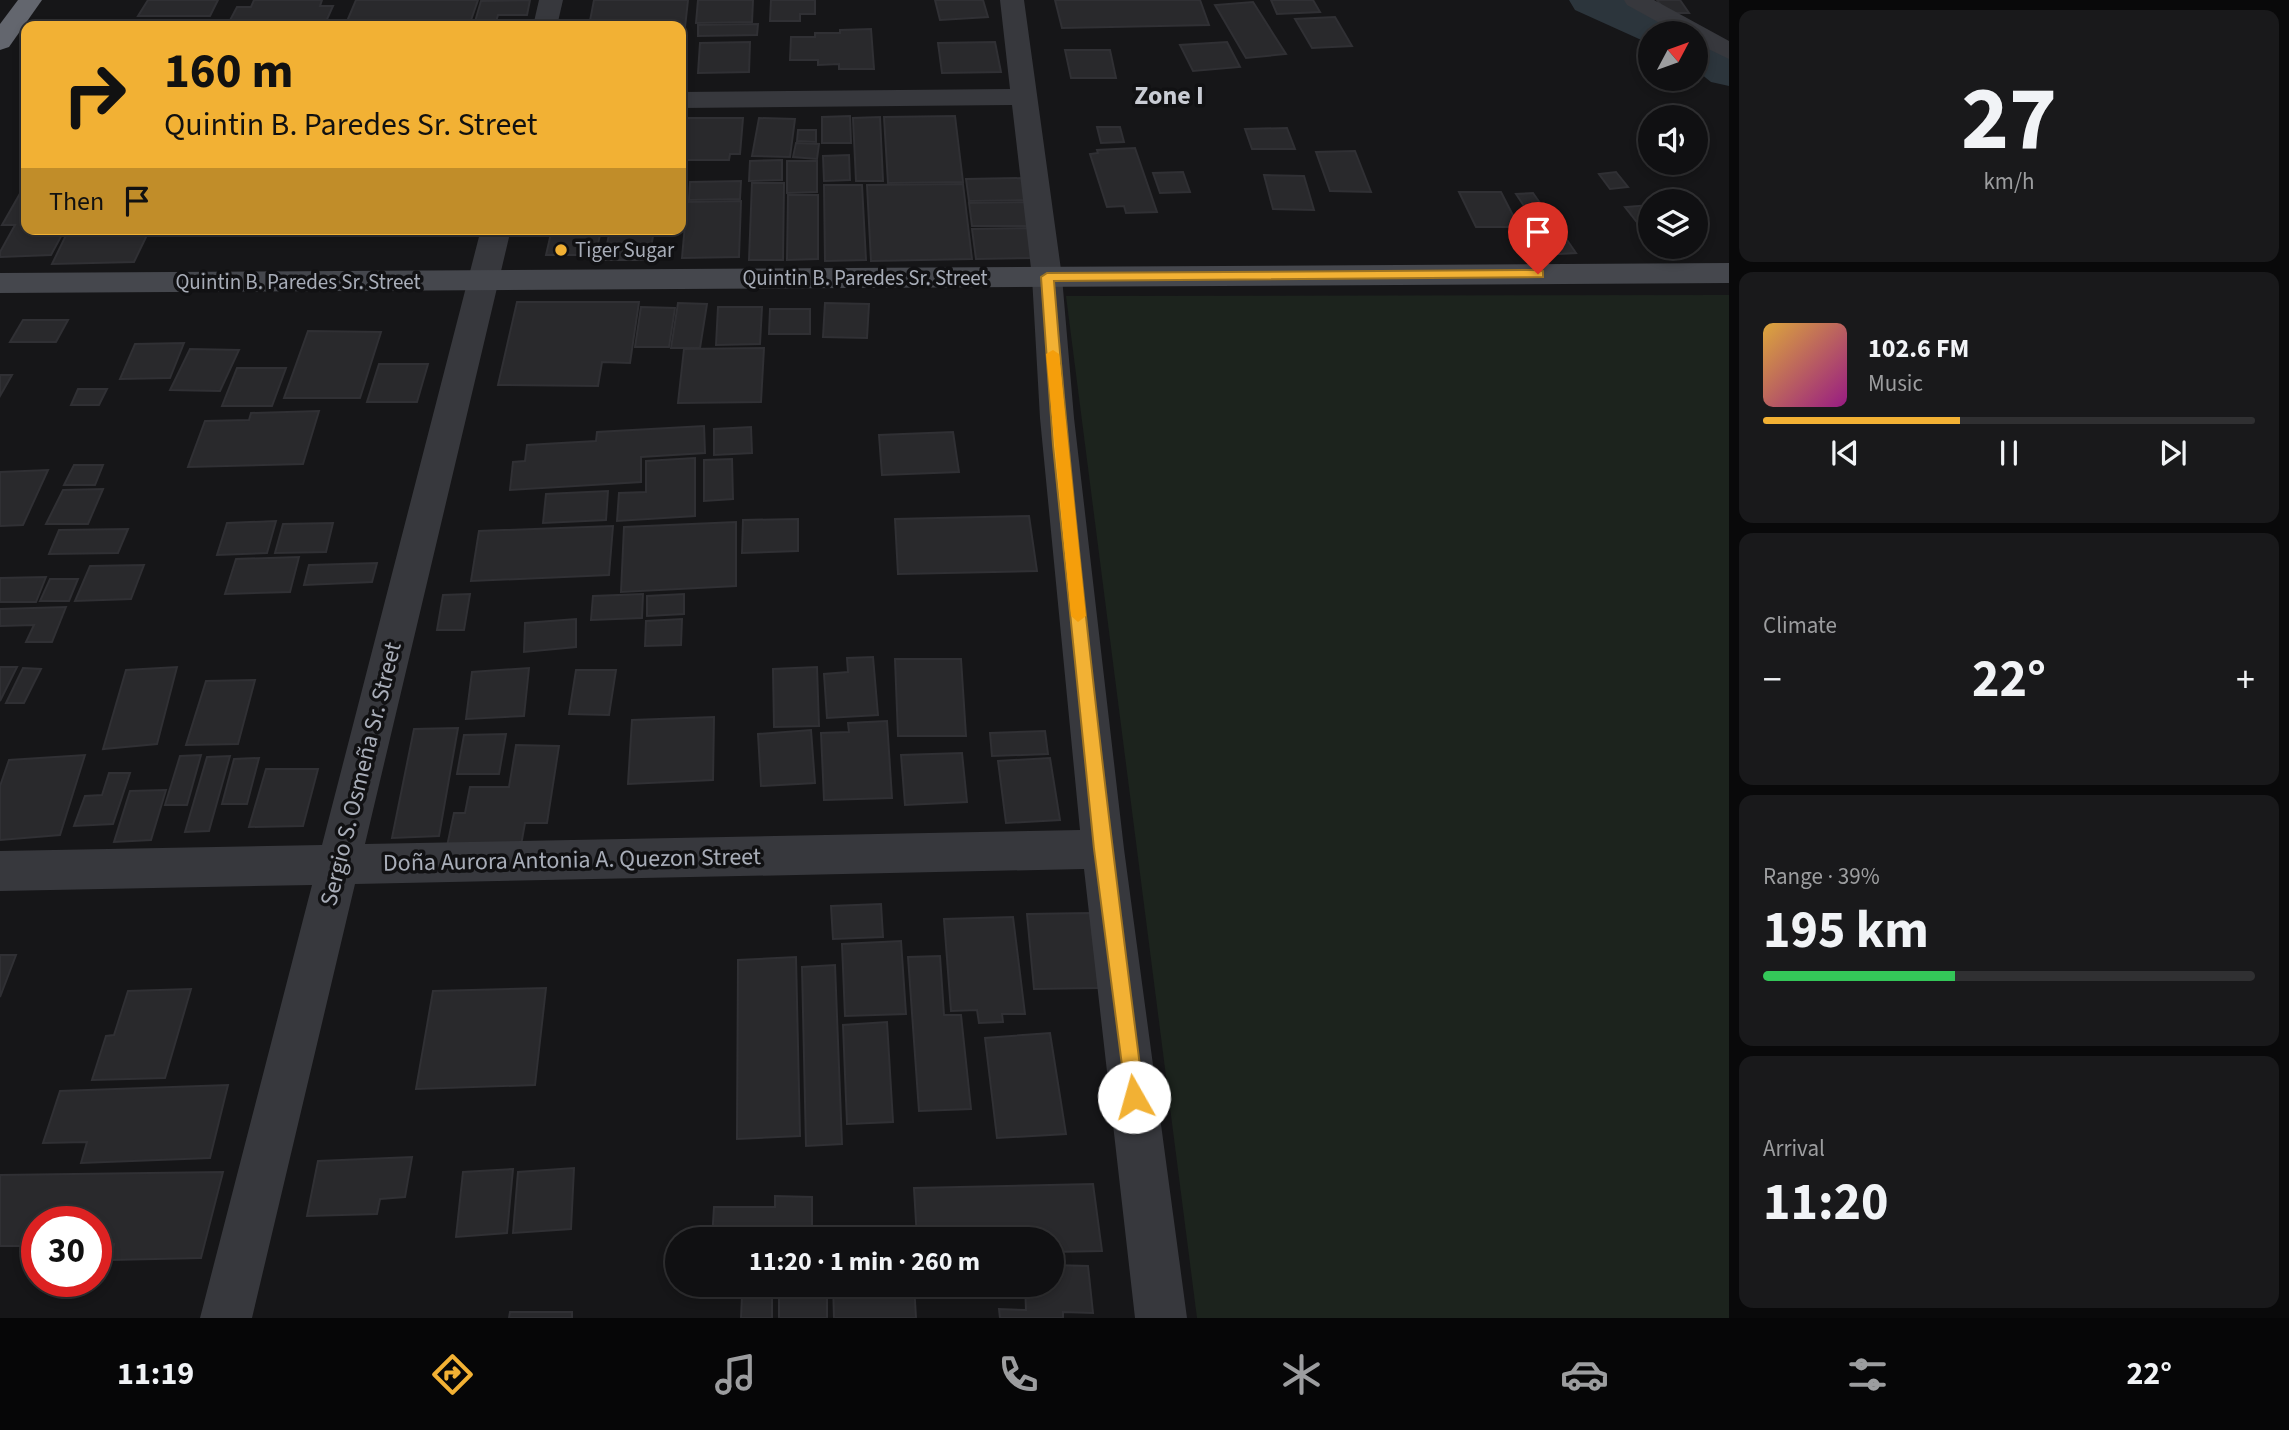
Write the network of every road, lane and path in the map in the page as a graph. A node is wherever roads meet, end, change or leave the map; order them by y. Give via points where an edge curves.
1 (30, 0) edge
2 (551, 0) edge
3 (1012, 0) edge
4 (1636, 0) edge
5 (546, 21) edge
6 (0, 42) edge
7 (1729, 51) edge
8 (1024, 97) junction
9 (686, 100) edge
10 (495, 235) edge
11 (1729, 273) edge
12 (1047, 277) junction
13 (484, 281) junction
14 (0, 283) edge
15 (1103, 849) junction
16 (339, 864) junction
17 (0, 871) edge
18 (226, 1318) edge
19 (1161, 1318) edge

1 - 6 highway
2 - 5 street
3 - 8 street
4 - 7 street
8 - 9 street
8 - 12 street
10 - 13 street, Sergio S. Osmeña Sr. Street
11 - 12 main road, Quintin B. Paredes Sr. Street
12 - 13 main road, Quintin B. Paredes Sr. Street
12 - 15 street via 1057,418
13 - 14 main road, Quintin B. Paredes Sr. Street
13 - 16 street, Sergio S. Osmeña Sr. Street
15 - 16 street, Doña Aurora Antonia A. Quezon Street
15 - 19 street
16 - 17 street, Doña Aurora Antonia A. Quezon Street
16 - 18 street, Sergio S. Osmeña Sr. Street

